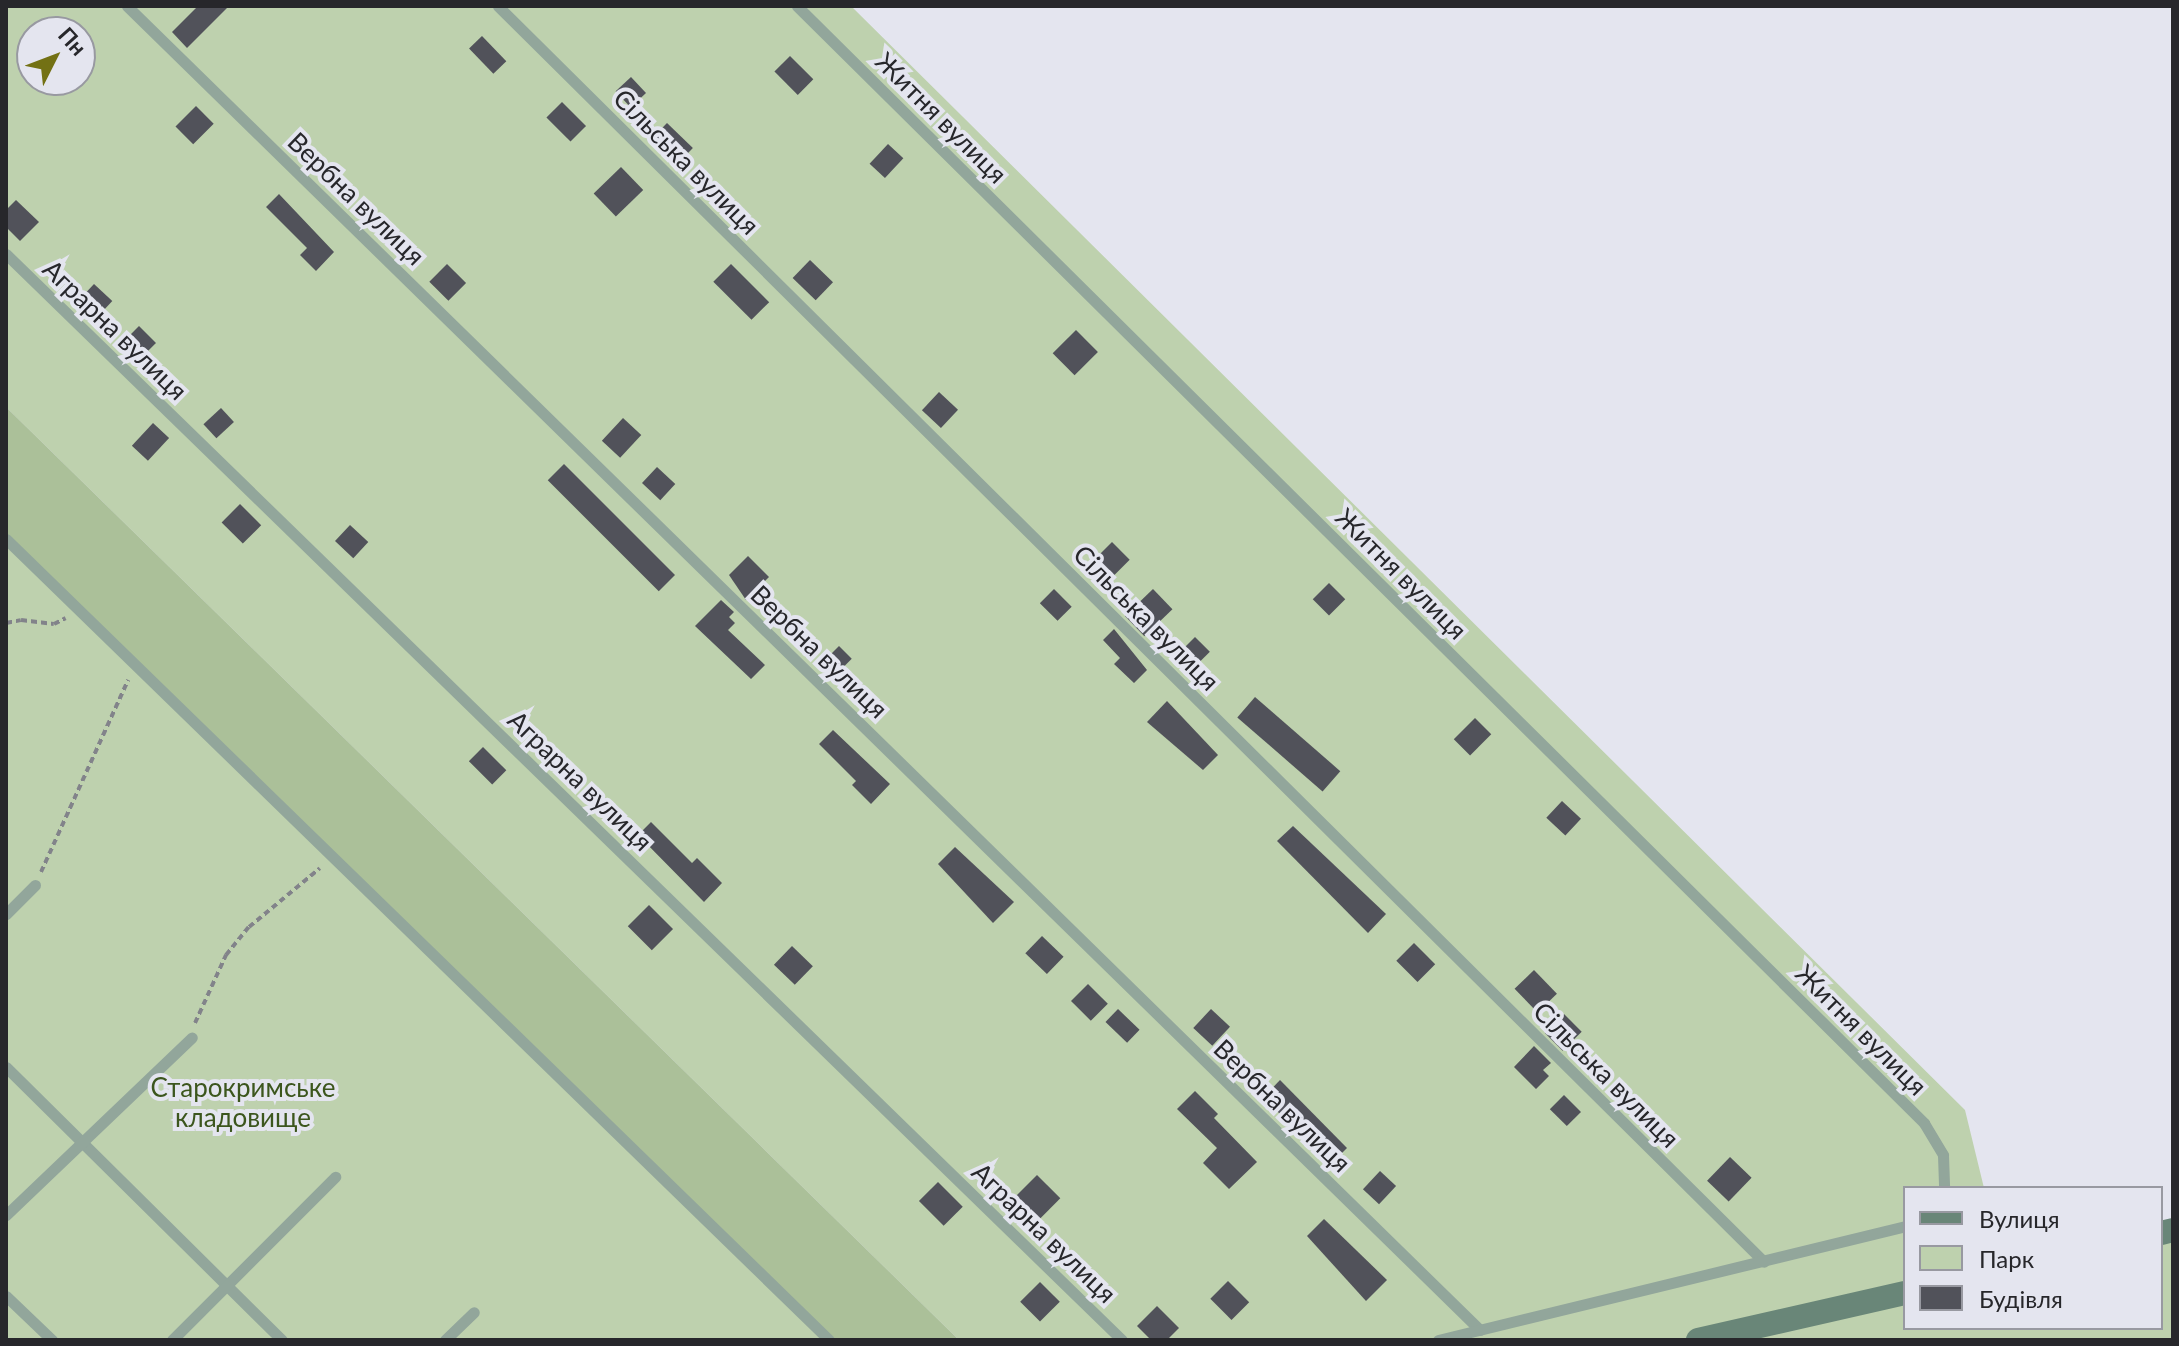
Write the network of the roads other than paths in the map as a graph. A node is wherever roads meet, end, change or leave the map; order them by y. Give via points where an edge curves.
1 (127, 6) edge
2 (498, 6) edge
3 (797, 6) edge
4 (6, 254) edge
5 (6, 539) edge
6 (35, 885) road end
7 (6, 914) edge
8 (192, 1037) road end
9 (6, 1067) edge
10 (82, 1142) junction
11 (335, 1177) dead end
12 (1944, 1186) edge
13 (6, 1215) edge
14 (1902, 1227) edge
15 (1764, 1262) junction
16 (227, 1285) junction
17 (1903, 1293) edge
18 (6, 1296) edge
19 (474, 1312) dead end
20 (1480, 1330) junction
21 (52, 1340) edge
22 (172, 1340) edge
23 (282, 1340) edge
24 (445, 1340) edge
25 (829, 1340) edge
26 (1122, 1340) edge
27 (1438, 1340) edge
28 (1698, 1340) edge

1 - 20 lane, Вербна вулиця
2 - 15 lane, Сільська вулиця
3 - 12 lane, Житня вулиця via 1924,1123 1943,1155
4 - 26 lane, Аграрна вулиця
5 - 25 lane
6 - 7 lane
8 - 10 lane
9 - 10 lane
10 - 13 lane
10 - 16 lane
11 - 16 lane
14 - 15 lane
15 - 20 lane
16 - 22 lane
16 - 23 lane
17 - 28 street
18 - 21 lane
19 - 24 lane
20 - 27 lane

